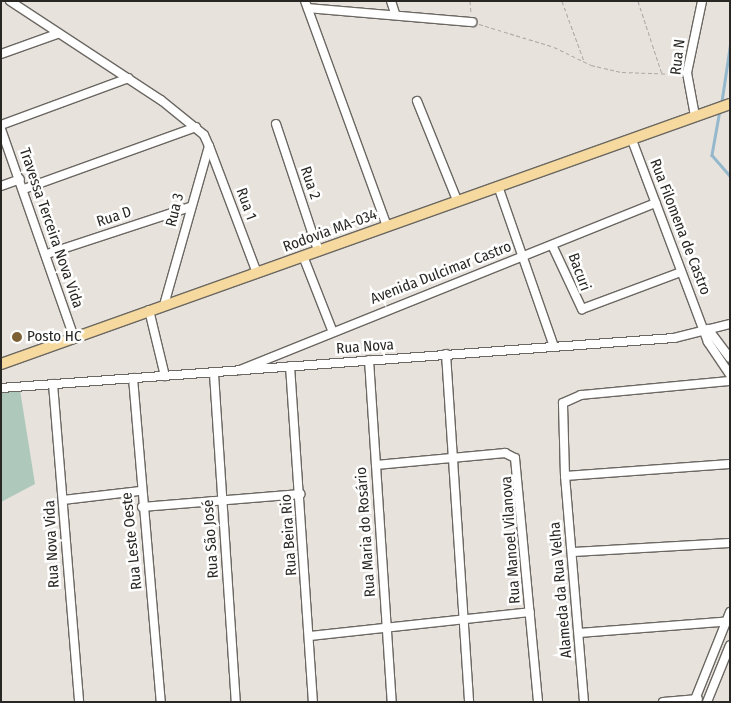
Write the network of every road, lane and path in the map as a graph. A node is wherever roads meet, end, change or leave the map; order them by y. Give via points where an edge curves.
1 (10, 1) edge
2 (391, 1) edge
3 (470, 1) edge
4 (562, 1) edge
5 (638, 1) edge
6 (702, 1) edge
7 (306, 5) edge
8 (395, 13) junction
9 (472, 22) junction
10 (57, 34) junction
11 (1, 54) edge
12 (584, 62) junction
13 (687, 73) junction
14 (663, 74) junction
15 (129, 78) junction
16 (417, 101) dead end
17 (730, 104) edge
18 (695, 116) junction
19 (276, 124) dead end
20 (1, 125) edge
21 (196, 127) junction
22 (1, 129) edge
23 (632, 140) junction
24 (209, 146) junction
25 (20, 179) junction
26 (1, 186) edge
27 (498, 186) junction
28 (24, 189) junction
29 (457, 200) junction
30 (656, 203) junction
31 (190, 207) junction
32 (387, 226) junction
33 (552, 245) junction
34 (318, 250) junction
35 (47, 254) junction
36 (303, 256) junction
37 (522, 256) junction
38 (681, 272) junction
39 (256, 273) junction
40 (164, 305) junction
41 (149, 310) junction
42 (730, 324) edge
43 (706, 329) junction
44 (332, 330) junction
45 (74, 336) junction
46 (554, 347) junction
47 (446, 354) junction
48 (730, 358) edge
49 (369, 360) junction
50 (1, 364) edge
51 (290, 366) junction
52 (237, 371) junction
53 (214, 374) junction
54 (730, 375) edge
55 (165, 376) junction
56 (133, 378) junction
57 (730, 382) edge
58 (53, 384) junction
59 (1, 388) edge
60 (452, 458) junction
61 (730, 464) edge
62 (376, 466) junction
63 (565, 476) junction
64 (140, 491) junction
65 (300, 494) junction
66 (63, 500) junction
67 (223, 500) junction
68 (142, 507) junction
69 (730, 543) edge
70 (573, 552) junction
71 (530, 612) junction
72 (730, 612) edge
73 (462, 617) junction
74 (728, 621) edge
75 (385, 624) junction
76 (579, 633) junction
77 (310, 636) junction
78 (730, 645) edge
79 (695, 700) edge
80 (707, 701) edge
81 (79, 702) edge
82 (161, 702) edge
83 (236, 702) edge
84 (314, 702) edge
85 (392, 702) edge
86 (469, 702) edge
87 (538, 702) edge
88 (584, 702) edge
89 (663, 702) edge

1 - 10 street
2 - 8 street
3 - 9 path
4 - 12 path
5 - 14 path
6 - 13 street, Rua N
7 - 8 street
7 - 32 street
8 - 9 street
9 - 12 path via 528,38
10 - 11 street
10 - 15 street
12 - 14 path via 622,72
13 - 14 path
13 - 18 street, Rua N
15 - 20 street
15 - 21 street
16 - 29 street
17 - 18 main road, Rodovia MA-034
18 - 23 main road, Rodovia MA-034
19 - 34 street, Rua 2
21 - 24 street
21 - 28 street
22 - 25 street, Travessa Terceira Nova Vida
23 - 27 main road, Rodovia MA-034
23 - 30 street, Rua Filomena de Castro
24 - 31 street, Rua 3
24 - 39 street, Rua 1
25 - 26 street
25 - 28 street, Travessa Terceira Nova Vida
27 - 29 main road, Rodovia MA-034
27 - 37 street
28 - 35 street, Travessa Terceira Nova Vida
29 - 32 main road, Rodovia MA-034
30 - 33 street, Avenida Dulcimar Castro
30 - 38 street, Rua Filomena de Castro
31 - 35 street, Rua D
31 - 40 street, Rua 3
32 - 34 main road, Rodovia MA-034
33 - 37 street, Avenida Dulcimar Castro
33 - 38 street, Bacuri via 579,308 594,307
34 - 36 main road, Rodovia MA-034
35 - 45 street, Travessa Terceira Nova Vida
36 - 39 main road, Rodovia MA-034
36 - 44 street
37 - 44 street, Avenida Dulcimar Castro
37 - 46 street
38 - 43 street, Rua Filomena de Castro
39 - 40 main road, Rodovia MA-034
40 - 41 main road, Rodovia MA-034
41 - 45 main road, Rodovia MA-034
41 - 55 street
42 - 43 street, Rua Nova
43 - 46 street, Rua Nova
43 - 48 street
43 - 54 street
44 - 52 street, Avenida Dulcimar Castro
45 - 50 main road, Rodovia MA-034
46 - 47 street, Rua Nova
47 - 49 street, Rua Nova
47 - 60 street
49 - 51 street, Rua Nova
49 - 62 street, Rua Maria do Rosário
51 - 52 street, Rua Nova
51 - 65 street, Rua Beira Rio
52 - 53 street, Rua Nova
53 - 55 street, Rua Nova
53 - 67 street, Rua São José
55 - 56 street, Rua Nova
56 - 58 street, Rua Nova
56 - 64 street, Rua Leste Oeste
57 - 63 street, Alameda da Rua Velha via 566,400 561,415
58 - 59 street, Rua Nova
58 - 66 street, Rua Nova Vida
60 - 62 street, Rua Manoel Vilanova
60 - 71 street, Rua Manoel Vilanova via 504,453 519,464
60 - 73 street
61 - 63 street
62 - 75 street, Rua Maria do Rosário
63 - 70 street, Alameda da Rua Velha
64 - 66 street
64 - 68 street, Rua Leste Oeste
65 - 67 street
65 - 77 street, Rua Beira Rio
66 - 81 street, Rua Nova Vida
67 - 68 street
67 - 83 street, Rua São José
68 - 82 street, Rua Leste Oeste
69 - 70 street
70 - 76 street, Alameda da Rua Velha
71 - 73 street
71 - 87 street, Rua Manoel Vilanova
72 - 74 street
73 - 75 street
73 - 86 street
74 - 76 street
74 - 79 street
75 - 77 street
75 - 85 street, Rua Maria do Rosário
76 - 88 street, Alameda da Rua Velha
77 - 84 street, Rua Beira Rio
78 - 80 street
79 - 80 street
79 - 89 street

